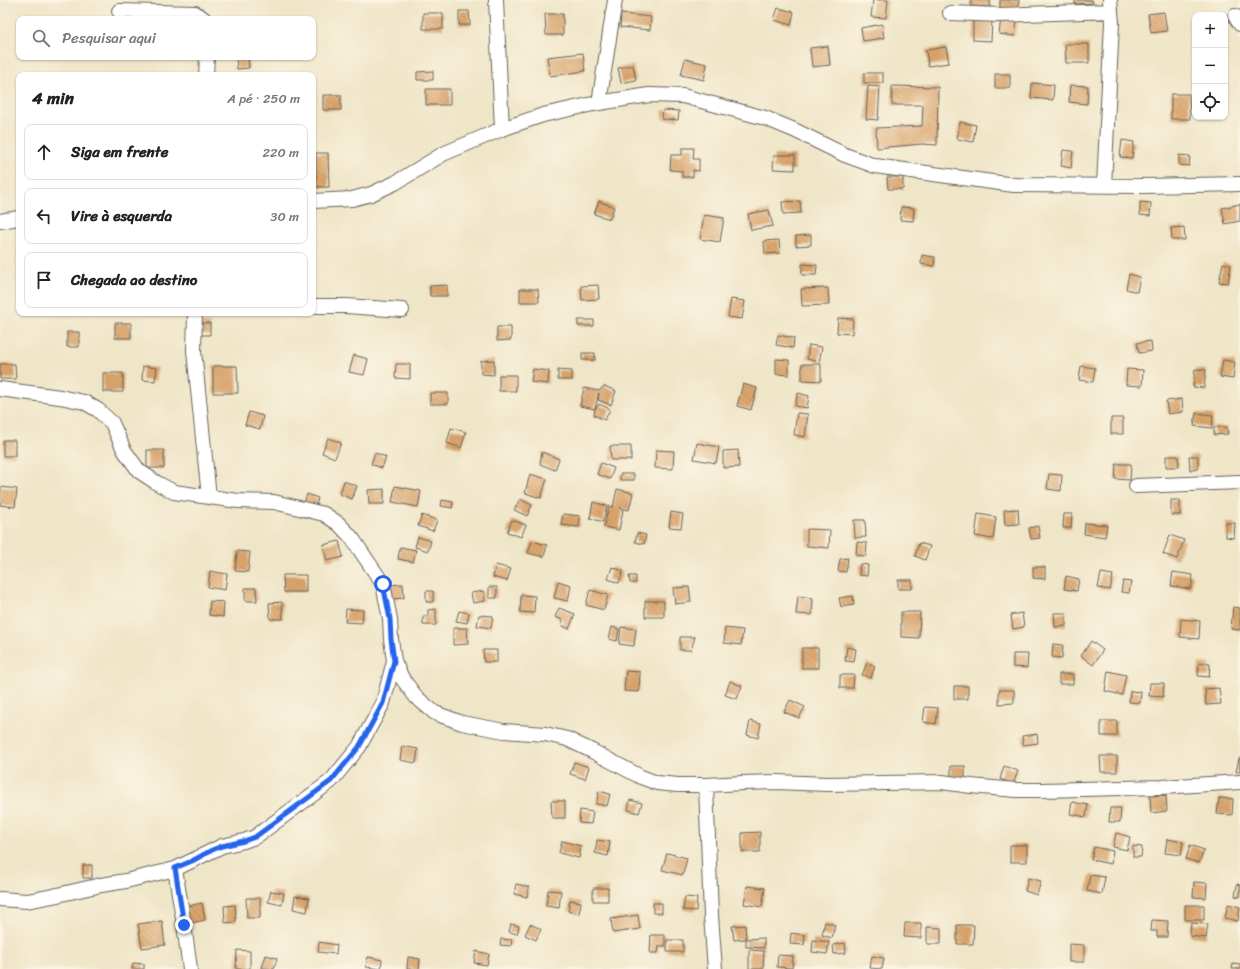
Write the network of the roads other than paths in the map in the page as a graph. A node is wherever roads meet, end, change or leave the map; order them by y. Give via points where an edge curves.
1 (496, 0) edge
2 (615, 0) edge
3 (1110, 6) edge
4 (118, 11) dead end
5 (950, 13) dead end
6 (200, 16) edge
7 (207, 60) edge
8 (206, 72) edge
9 (599, 103) junction
10 (502, 129) junction
11 (1240, 184) edge
12 (1104, 186) junction
13 (316, 201) edge
14 (16, 218) edge
15 (0, 221) edge
16 (316, 306) edge
17 (402, 310) dead end
18 (195, 316) edge
19 (0, 389) edge
20 (1240, 482) edge
21 (1136, 486) dead end
22 (209, 497) junction
23 (394, 661) junction
24 (1240, 782) edge
25 (706, 785) junction
26 (175, 868) junction
27 (0, 899) edge
28 (190, 969) edge
29 (715, 969) edge

1 - 10 street
2 - 9 street
3 - 5 street via 1000,15
3 - 12 street via 1112,23
4 - 6 street via 195,13
7 - 8 street
9 - 10 street via 543,115
9 - 12 street via 649,95 683,96 765,118 875,166 1014,185
10 - 13 street via 443,154 395,183 371,194 352,199
11 - 12 street
14 - 15 street
16 - 17 street
18 - 22 street via 194,351
19 - 22 street via 84,402 112,423 124,450 139,471 174,492
20 - 21 street
22 - 23 street via 274,502 324,514 339,524 352,538 383,584
23 - 25 street via 402,678 416,697 435,713 462,723 567,739 634,774 657,783
23 - 26 street via 383,703 359,747 331,781 255,837 222,846
24 - 25 street via 1042,790 1016,790 942,782
25 - 29 street
26 - 27 street via 126,881 27,901
26 - 28 street

